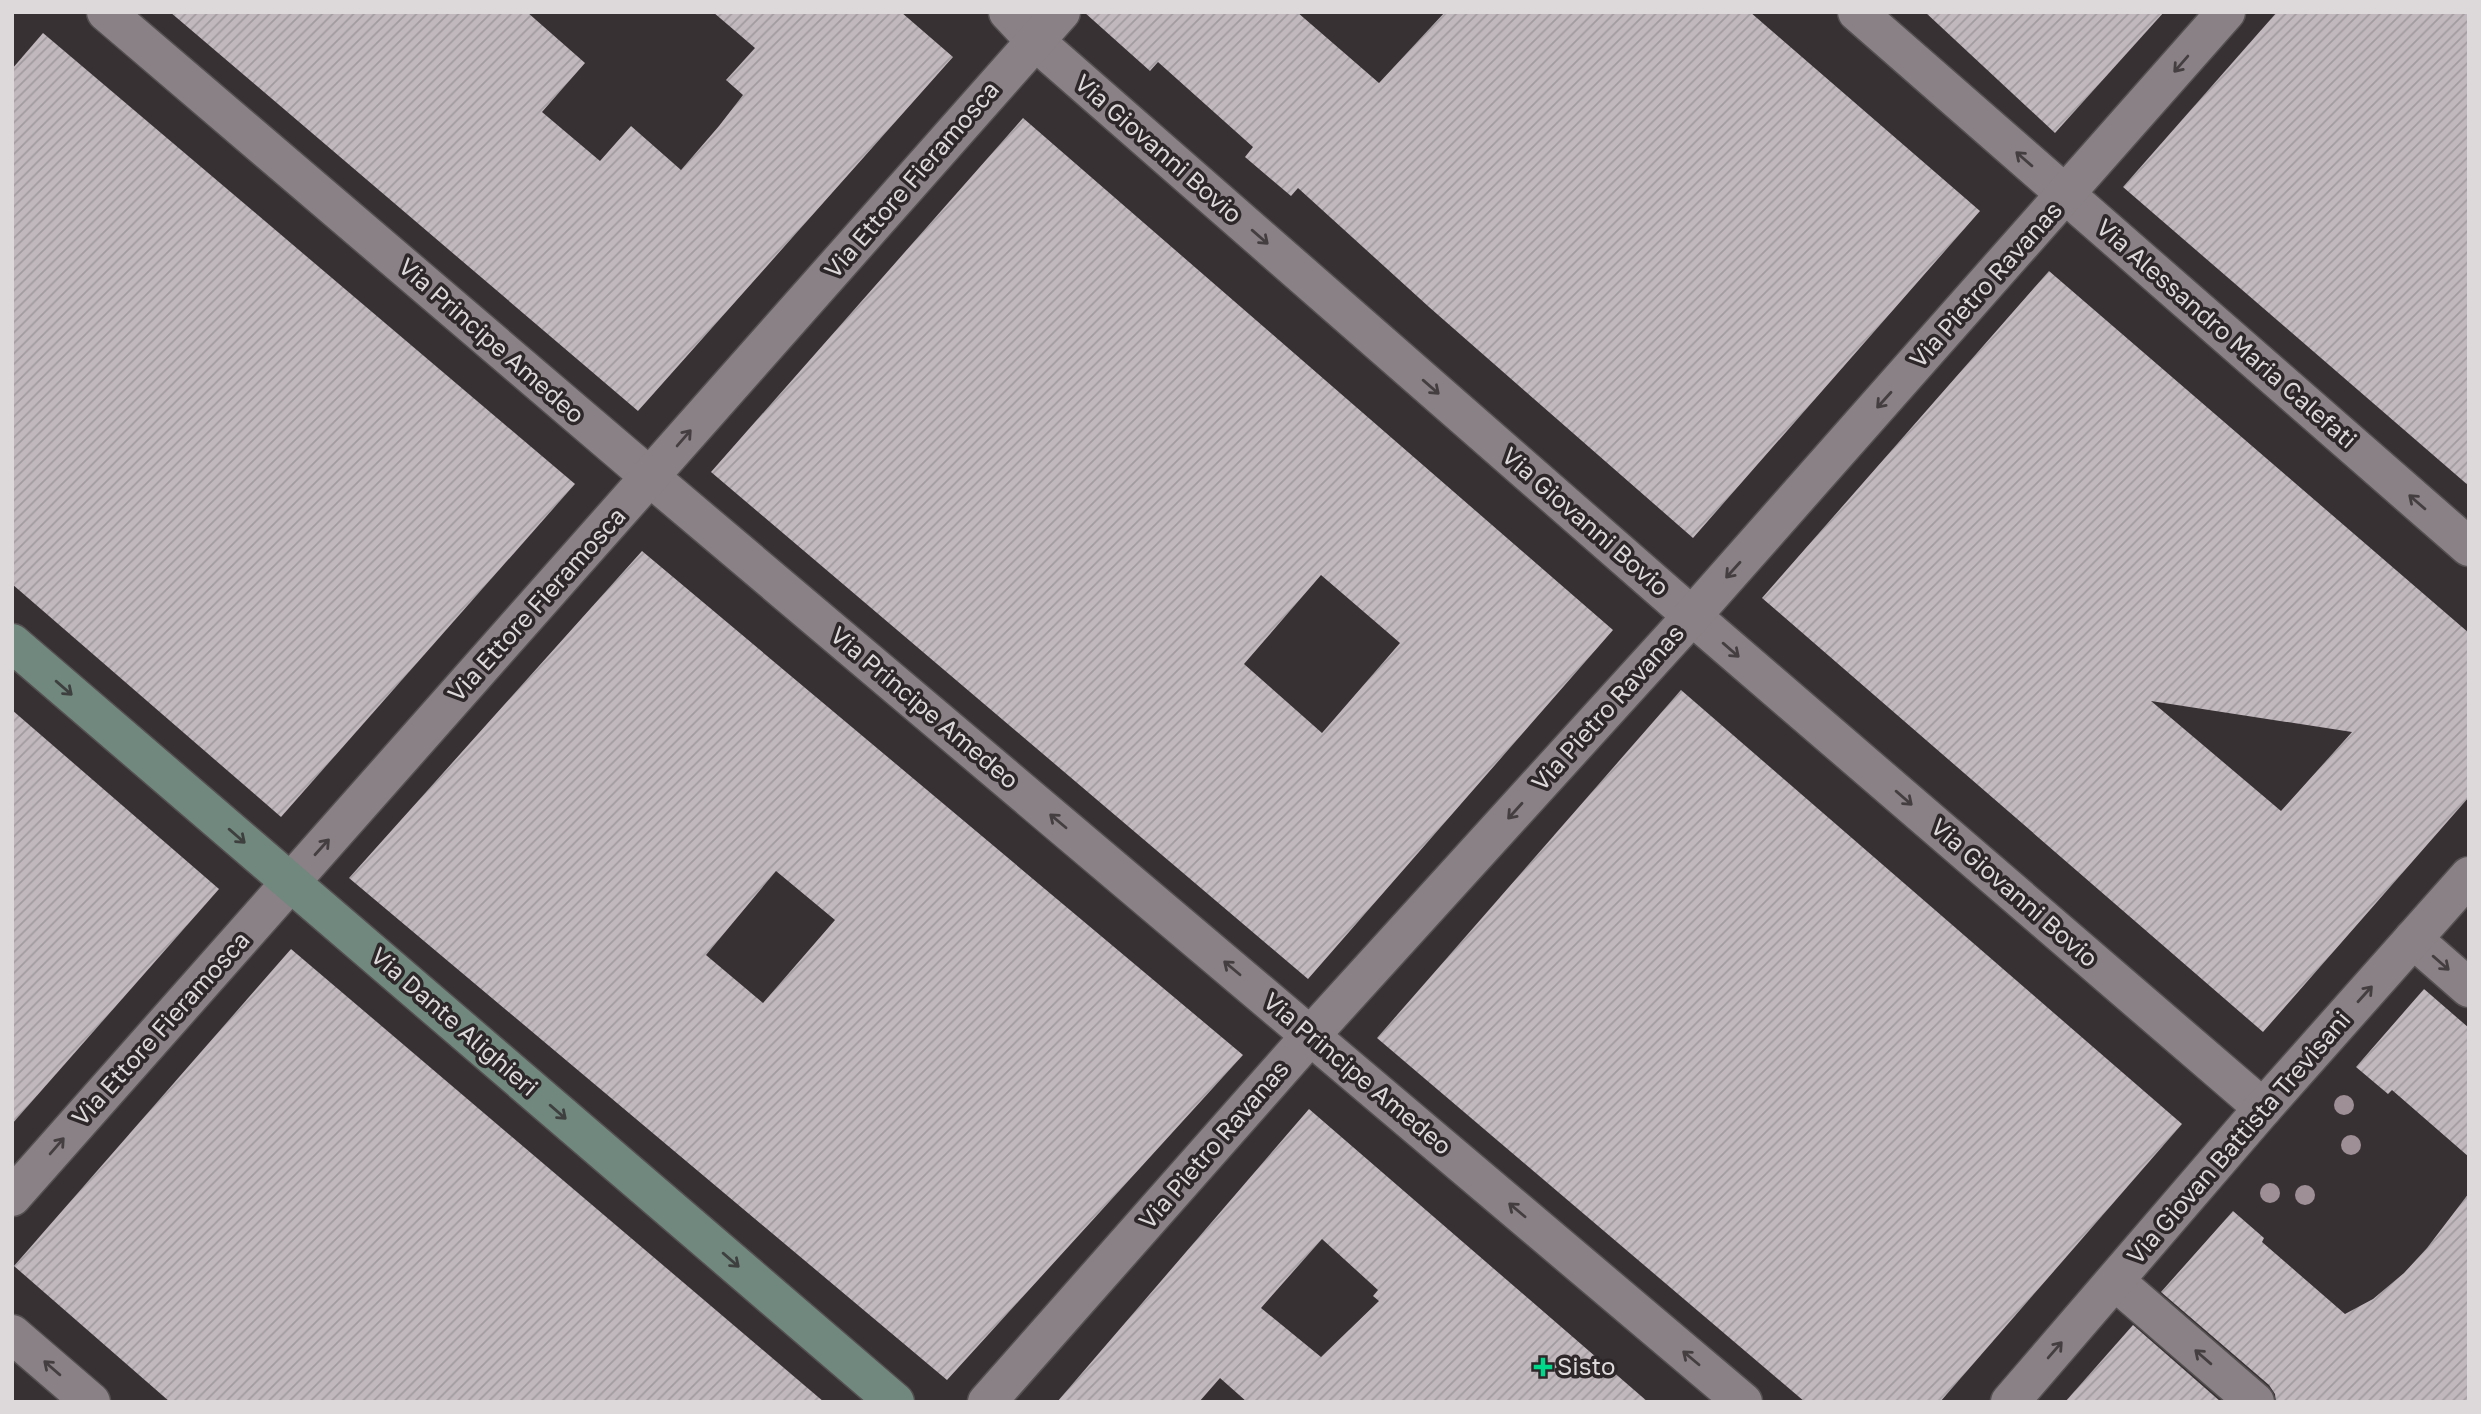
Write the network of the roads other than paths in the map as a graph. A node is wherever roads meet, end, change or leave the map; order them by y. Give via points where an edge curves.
1 (106, 12) edge
2 (1008, 12) edge
3 (1061, 12) edge
4 (1857, 12) edge
5 (2226, 12) edge
6 (1035, 41) junction
7 (2066, 195) junction
8 (650, 477) junction
9 (2469, 547) edge
10 (1692, 616) junction
11 (12, 643) edge
12 (2469, 876) edge
13 (291, 883) junction
14 (2413, 939) junction
15 (2469, 988) edge
16 (1311, 1035) junction
17 (2263, 1108) junction
18 (12, 1197) edge
19 (2115, 1281) junction
20 (12, 1334) edge
21 (92, 1402) edge
22 (895, 1402) edge
23 (988, 1402) edge
24 (1743, 1402) edge
25 (2010, 1402) edge
26 (2255, 1402) edge

1 - 8 street, Via Principe Amedeo
2 - 6 street, Via Giovanni Bovio
3 - 6 street, Via Ettore Fieramosca
7 -> 4 street, Via Alessandro Maria Calefati
5 -> 7 street, Via Pietro Ravanas
8 -> 6 street, Via Ettore Fieramosca
6 -> 10 street, Via Giovanni Bovio
9 -> 7 street, Via Alessandro Maria Calefati
7 -> 10 street, Via Pietro Ravanas
13 -> 8 street, Via Ettore Fieramosca
16 -> 8 street, Via Principe Amedeo
10 -> 16 street, Via Pietro Ravanas
10 -> 17 street, Via Giovanni Bovio
11 -> 13 street, Via Dante Alighieri
12 - 14 street, Via Giovan Battista Trevisani
18 -> 13 street, Via Ettore Fieramosca
13 -> 22 street, Via Dante Alighieri
14 -> 15 street
17 -> 14 street, Via Giovan Battista Trevisani
16 - 23 street, Via Pietro Ravanas
24 -> 16 street, Via Principe Amedeo
17 - 19 street, Via Giovan Battista Trevisani
25 -> 19 street, Via Giovan Battista Trevisani
26 -> 19 street
21 -> 20 street

